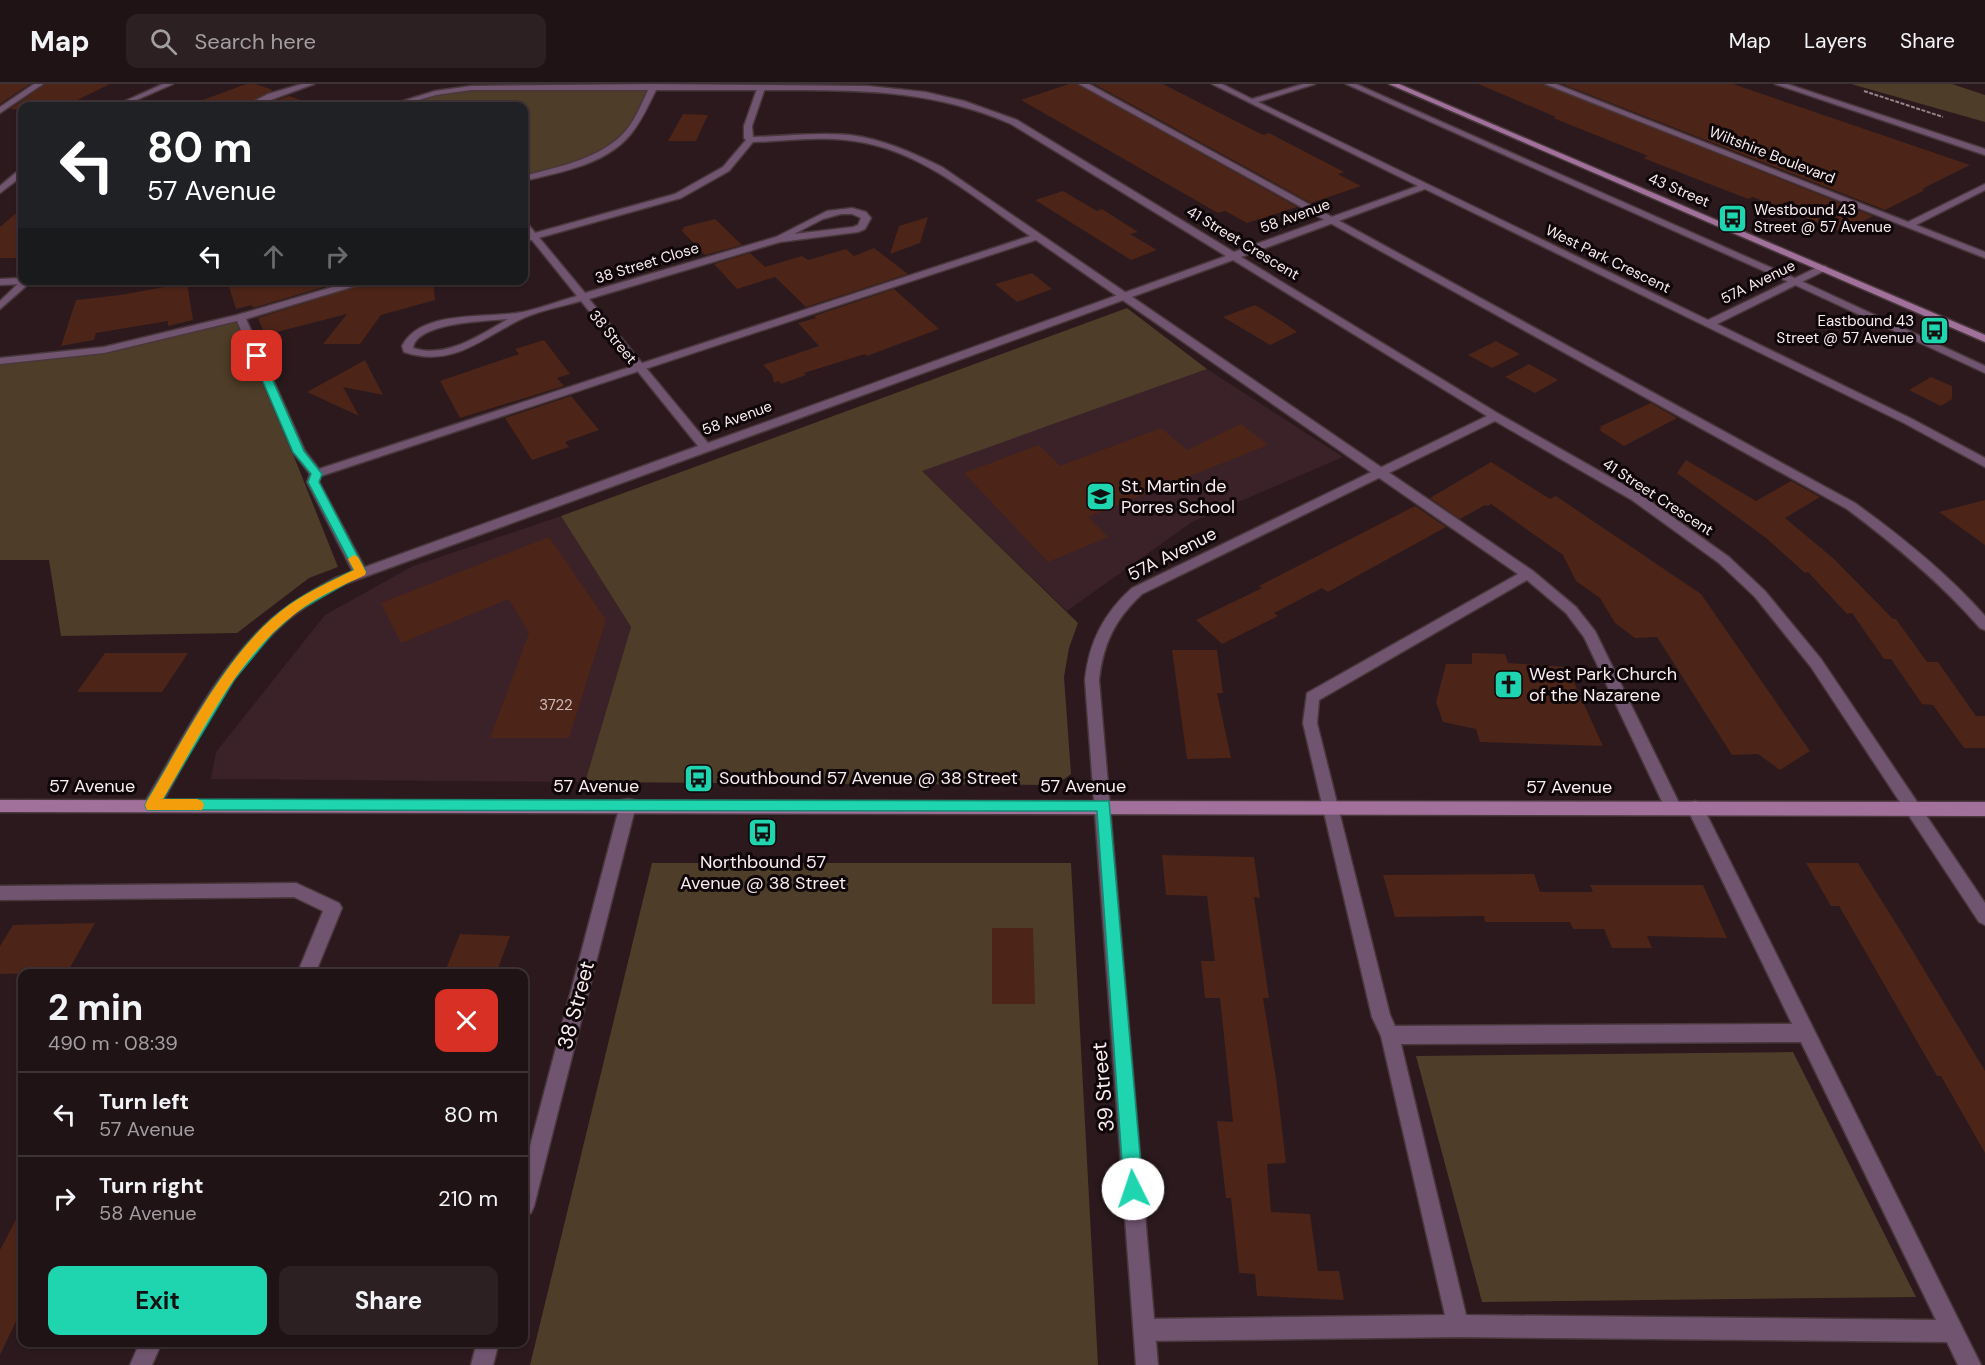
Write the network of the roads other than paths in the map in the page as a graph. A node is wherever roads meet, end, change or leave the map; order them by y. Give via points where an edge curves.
1 (39, 84) edge
2 (169, 84) edge
3 (310, 84) edge
4 (1083, 84) edge
5 (1216, 84) edge
6 (1311, 84) edge
7 (1350, 84) edge
8 (1393, 84) edge
9 (1549, 84) edge
10 (1779, 84) edge
11 (654, 86) edge
12 (761, 88) junction
13 (1252, 101) junction
14 (127, 102) edge
15 (258, 102) edge
16 (405, 102) edge
17 (0, 111) edge
18 (751, 141) junction
19 (1985, 152) edge
20 (18, 175) edge
21 (528, 177) edge
22 (1426, 186) junction
23 (1985, 187) edge
24 (0, 190) edge
25 (1334, 220) junction
26 (1909, 225) junction
27 (1039, 236) junction
28 (528, 238) edge
29 (779, 239) junction
30 (1985, 255) edge
31 (1235, 256) junction
32 (1822, 268) junction
33 (18, 281) edge
34 (0, 282) edge
35 (1796, 282) junction
36 (24, 285) edge
37 (352, 285) edge
38 (1125, 296) junction
39 (581, 298) junction
40 (0, 306) edge
41 (523, 315) junction
42 (240, 317) junction
43 (1708, 324) junction
44 (1985, 339) edge
45 (0, 361) edge
46 (639, 368) junction
47 (1985, 370) edge
48 (1495, 416) junction
49 (705, 447) junction
50 (1985, 463) edge
51 (1380, 472) junction
52 (316, 474) junction
53 (360, 572) junction
54 (1528, 574) junction
55 (1985, 625) edge
56 (152, 805) junction
57 (628, 805) junction
58 (0, 806) edge
59 (1104, 806) junction
60 (1329, 806) junction
61 (1673, 807) junction
62 (1695, 808) junction
63 (1913, 808) junction
64 (1985, 809) edge
65 (0, 893) edge
66 (1985, 917) edge
67 (308, 969) edge
68 (1805, 1033) junction
69 (1390, 1035) junction
70 (528, 1191) edge
71 (1458, 1326) junction
72 (1145, 1330) junction
73 (1952, 1331) junction
74 (149, 1347) edge
75 (487, 1347) edge
76 (141, 1365) edge
77 (482, 1365) edge
78 (1148, 1365) edge
79 (1970, 1365) edge

1 - 17 street
2 - 14 street
3 - 15 street
4 - 25 street
5 - 13 street, West Park Crescent
6 - 13 street
7 - 35 street
8 - 32 street, 43 Street
9 - 26 street, Wiltshire Boulevard
10 - 19 street
11 - 12 street, 41 Street Crescent
11 - 16 street, 41 Street Crescent via 464,89
11 - 21 street via 631,128 615,144 574,164
12 - 18 street via 748,126
12 - 31 street, 41 Street Crescent via 889,89 930,94 980,107 1014,122
13 - 22 street, West Park Crescent
18 - 27 street via 836,136 902,151 939,169
18 - 28 street via 726,170 678,196
20 - 24 street
22 - 25 street, 58 Avenue
22 - 43 street, West Park Crescent
23 - 26 street
25 - 31 street, 58 Avenue
25 - 55 street via 1851,506 1906,546 1960,595
26 - 30 street, Wiltshire Boulevard
27 - 38 street
27 - 46 street
28 - 39 street, 38 Street
29 - 29 street, 38 Street Close via 855,230 866,219 863,214 848,210 828,213
29 - 39 street, 38 Street Close
31 - 38 street, 58 Avenue
31 - 48 street, 41 Street Crescent
32 - 35 street, 57A Avenue
32 - 44 street, 43 Street
33 - 34 street
35 - 43 street, 57A Avenue
35 - 47 street
36 - 40 street
37 - 42 street
38 - 49 street, 58 Avenue
38 - 51 street
39 - 41 street, 38 Street Close
39 - 46 street, 38 Street
41 - 41 street, 38 Street Close via 425,329 412,338 408,350 423,355 455,350
42 - 45 street via 104,350
42 - 52 street via 299,452
43 - 50 street, West Park Crescent via 1908,421
46 - 49 street, 38 Street
46 - 52 street
48 - 51 street, 57A Avenue
48 - 63 street, 41 Street Crescent via 1636,497 1738,573 1816,663
49 - 53 street, 58 Avenue
51 - 54 street
51 - 59 street, 57A Avenue via 1155,581 1122,603 1099,639 1092,680
52 - 53 street via 313,482
53 - 56 street, 58 Avenue via 292,609 268,630 229,677
54 - 60 street via 1312,697 1310,723
54 - 61 street via 1571,610 1590,635
56 - 57 street, 57 Avenue
56 - 58 street, 57 Avenue
57 - 59 street, 57 Avenue
57 - 70 street, 38 Street
59 - 60 street, 57 Avenue
59 - 72 street, 39 Street
60 - 61 street, 57 Avenue
60 - 69 street via 1380,1017
61 - 62 street, 57 Avenue
62 - 63 street, 57 Avenue
62 - 68 street
63 - 64 street, 57 Avenue
63 - 66 street, 41 Street Crescent
65 - 67 street via 296,890 333,909
68 - 69 street
68 - 73 street
69 - 71 street
71 - 72 street
71 - 73 street
72 - 78 street, 39 Street
73 - 79 street
74 - 76 street
75 - 77 street

